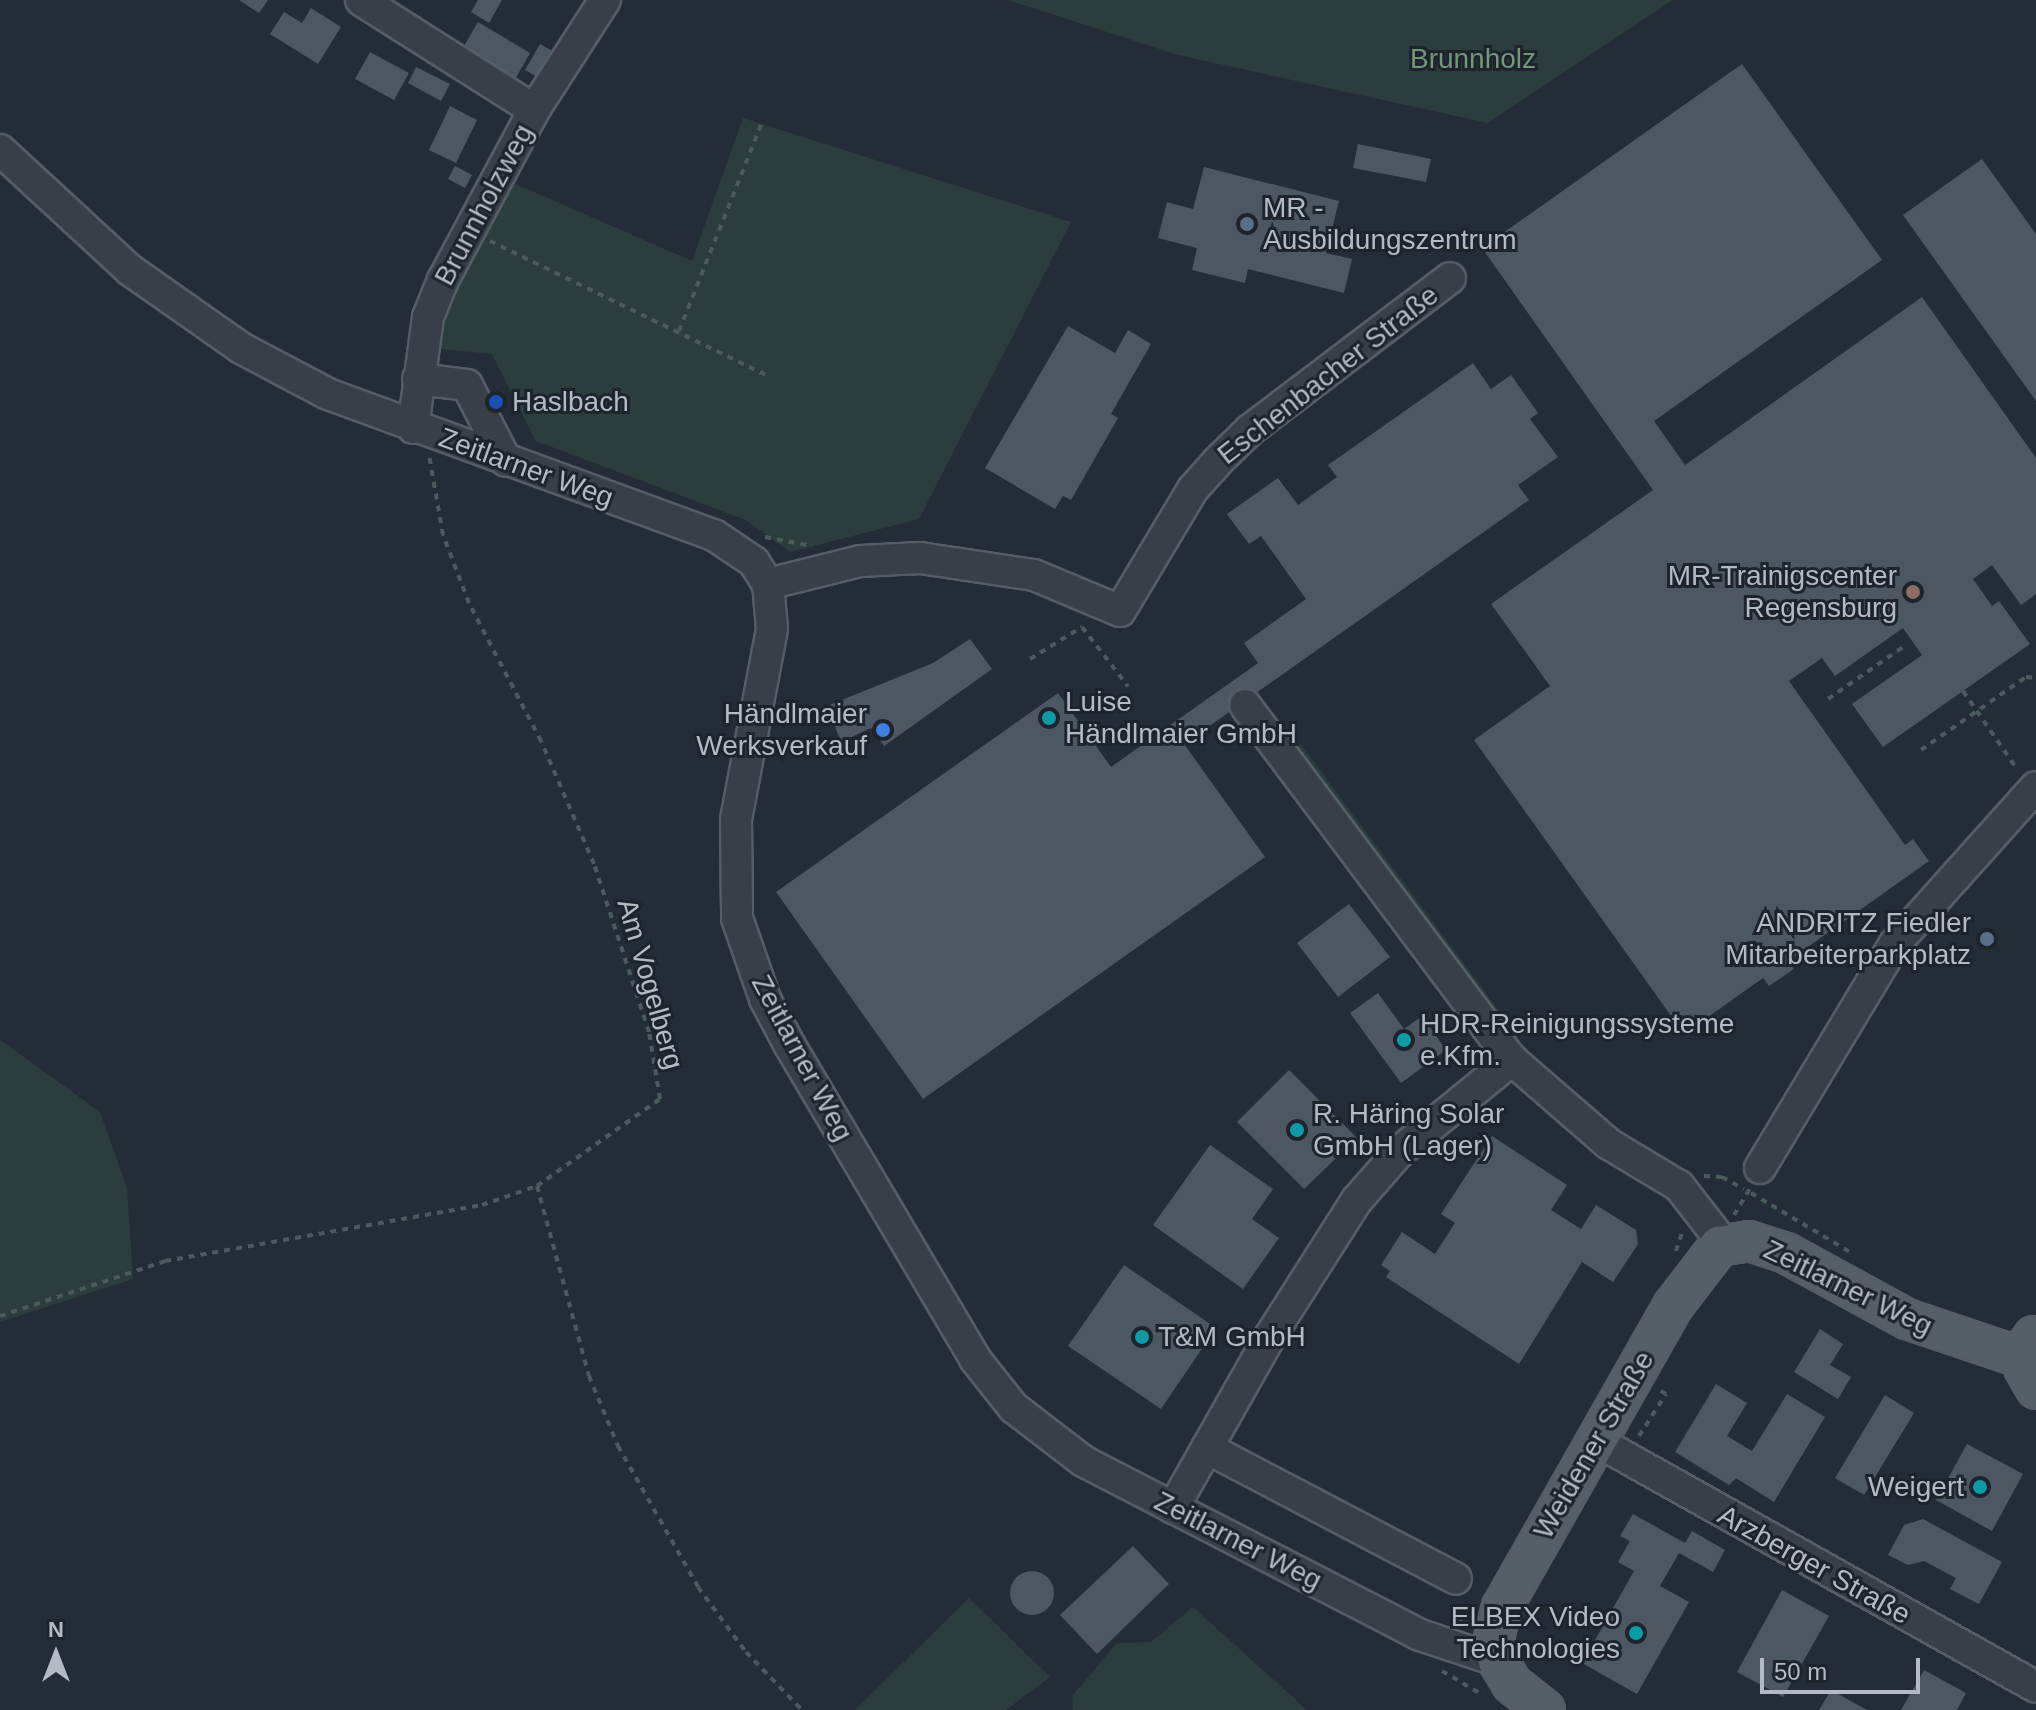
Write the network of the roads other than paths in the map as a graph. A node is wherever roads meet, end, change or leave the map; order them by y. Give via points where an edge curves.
1 (361, 0) edge
2 (605, 0) edge
3 (534, 110) junction
4 (0, 150) edge
5 (1450, 278) dead end
6 (418, 379) junction
7 (421, 440) junction
8 (506, 461) junction
9 (768, 584) junction
10 (1245, 705) dead end
11 (2034, 789) edge
12 (1512, 1060) junction
13 (1754, 1180) road end
14 (1723, 1241) junction
15 (2032, 1360) edge
16 (1595, 1440) junction
17 (1207, 1448) junction
18 (1173, 1508) junction
19 (1456, 1579) dead end
20 (1498, 1661) junction
21 (2036, 1687) edge
22 (1545, 1710) edge

1 - 3 street
2 - 3 street, Brunnholzweg
3 - 6 street, Brunnholzweg via 428,317
4 - 7 street, Zeitlarner Weg via 73,223 219,333
5 - 9 street, Eschenbacher Straße via 1373,344 1217,462 1193,489 1120,611 1034,575 920,558 860,561
6 - 7 street, Brunnholzweg
6 - 8 street via 467,385
7 - 8 street, Zeitlarner Weg
8 - 9 street, Zeitlarner Weg via 714,535 754,562
9 - 18 street, Zeitlarner Weg via 772,629 740,785 733,849 737,918 765,999 992,1383 1046,1437
10 - 12 street
11 - 13 street via 1894,945
12 - 14 street via 1609,1144 1679,1186
12 - 17 street via 1399,1152 1357,1200 1326,1242
14 - 15 main road, Zeitlarner Weg via 1749,1241 1786,1253 1907,1319
14 - 16 main road, Weidener Straße via 1707,1255 1673,1306
16 - 20 main road, Weidener Straße via 1502,1607 1494,1638
16 - 21 street, Arzberger Straße
17 - 18 street
17 - 19 street
18 - 20 street, Zeitlarner Weg via 1420,1635
20 - 22 main road via 1512,1684

